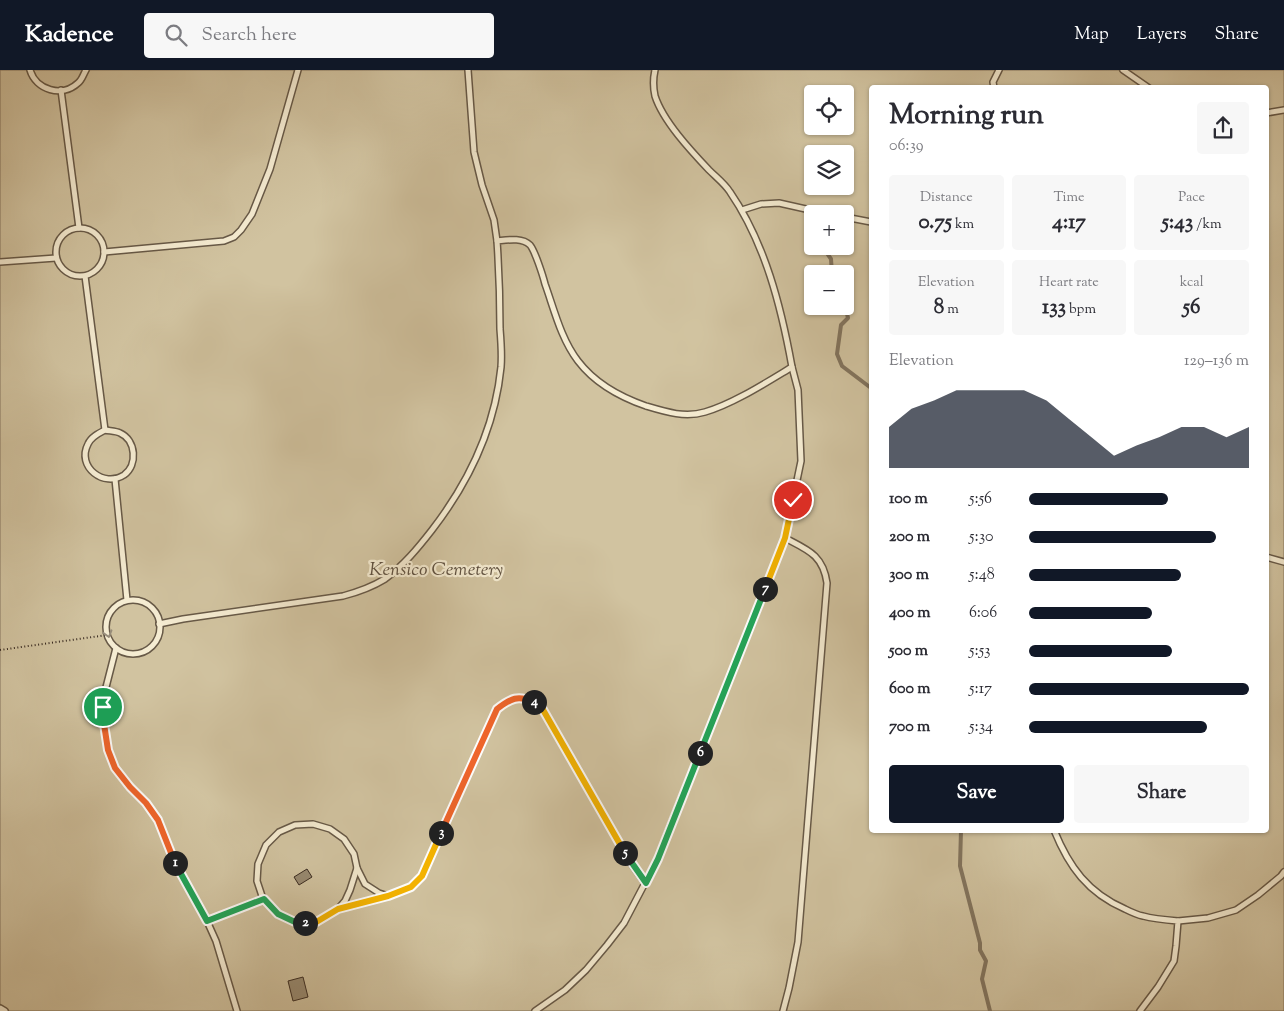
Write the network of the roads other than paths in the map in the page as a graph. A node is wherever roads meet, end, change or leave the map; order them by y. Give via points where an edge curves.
1 (30, 70) edge
2 (86, 70) edge
3 (298, 70) edge
4 (468, 70) edge
5 (655, 70) edge
6 (999, 70) edge
7 (1123, 70) edge
8 (994, 85) edge
9 (1145, 85) edge
10 (61, 90) junction
11 (1284, 110) edge
12 (1269, 113) edge
13 (804, 209) edge
14 (742, 210) junction
15 (854, 219) edge
16 (869, 222) edge
17 (79, 228) junction
18 (498, 241) junction
19 (104, 252) junction
20 (56, 258) junction
21 (0, 262) edge
22 (85, 276) junction
23 (792, 367) junction
24 (105, 430) junction
25 (115, 479) junction
26 (785, 538) junction
27 (1269, 558) edge
28 (1284, 562) edge
29 (128, 600) junction
30 (159, 624) junction
31 (116, 648) junction
32 (1055, 833) edge
33 (357, 868) junction
34 (1283, 876) edge
35 (646, 883) junction
36 (388, 896) junction
37 (264, 899) junction
38 (338, 909) junction
39 (207, 921) junction
40 (1178, 922) junction
41 (0, 1008) edge
42 (5, 1011) edge
43 (237, 1011) edge
44 (535, 1011) edge
45 (783, 1011) edge
46 (1140, 1011) edge

1 - 10 lane via 37,83 55,91
2 - 10 lane via 78,84
3 - 19 lane via 270,169 252,214 234,237 224,241
4 - 18 lane via 474,152
5 - 14 lane via 655,95 662,111
6 - 8 lane
7 - 9 lane
10 - 17 lane
11 - 12 lane
13 - 14 lane via 779,203
14 - 23 lane via 764,258 786,331
15 - 16 lane
17 - 19 lane via 97,236
17 - 20 lane via 64,234 55,250
18 - 23 lane via 520,240 530,245 569,346 596,379 620,396 677,414 697,414 718,408
18 - 30 lane via 501,365 496,400 487,430 460,491 416,551 384,579 364,590 343,596
19 - 22 lane via 102,263
20 - 21 lane
20 - 22 lane via 70,275
22 - 24 lane
23 - 26 lane via 798,390 801,461
24 - 25 lane via 121,433 132,445 132,466 127,473
24 - 25 lane via 88,444 85,452 87,466 100,478
25 - 29 lane
26 - 35 lane
26 - 45 lane via 815,556 822,564 826,583 798,942
27 - 28 lane
29 - 30 lane via 148,604
29 -> 31 lane via 108,616 107,635
30 - 31 lane via 156,640 144,651 125,653
31 - 39 lane via 103,707 108,750 115,768 158,820 176,866
32 - 40 lane via 1074,869 1092,889 1114,904 1142,916
33 - 36 lane via 364,884
33 - 37 lane via 354,854 344,839 330,829 313,824 295,825 279,832 266,845 258,864 257,881
33 - 38 lane via 345,901
34 - 40 lane via 1236,910
35 - 36 lane via 630,862 542,708 516,698 497,709 422,876 411,887
35 - 44 lane via 624,923 591,964 565,990
36 - 38 lane
37 - 38 lane via 278,914 295,922 313,924
37 - 39 lane
39 - 43 lane
40 - 46 lane via 1174,961
41 - 42 lane

